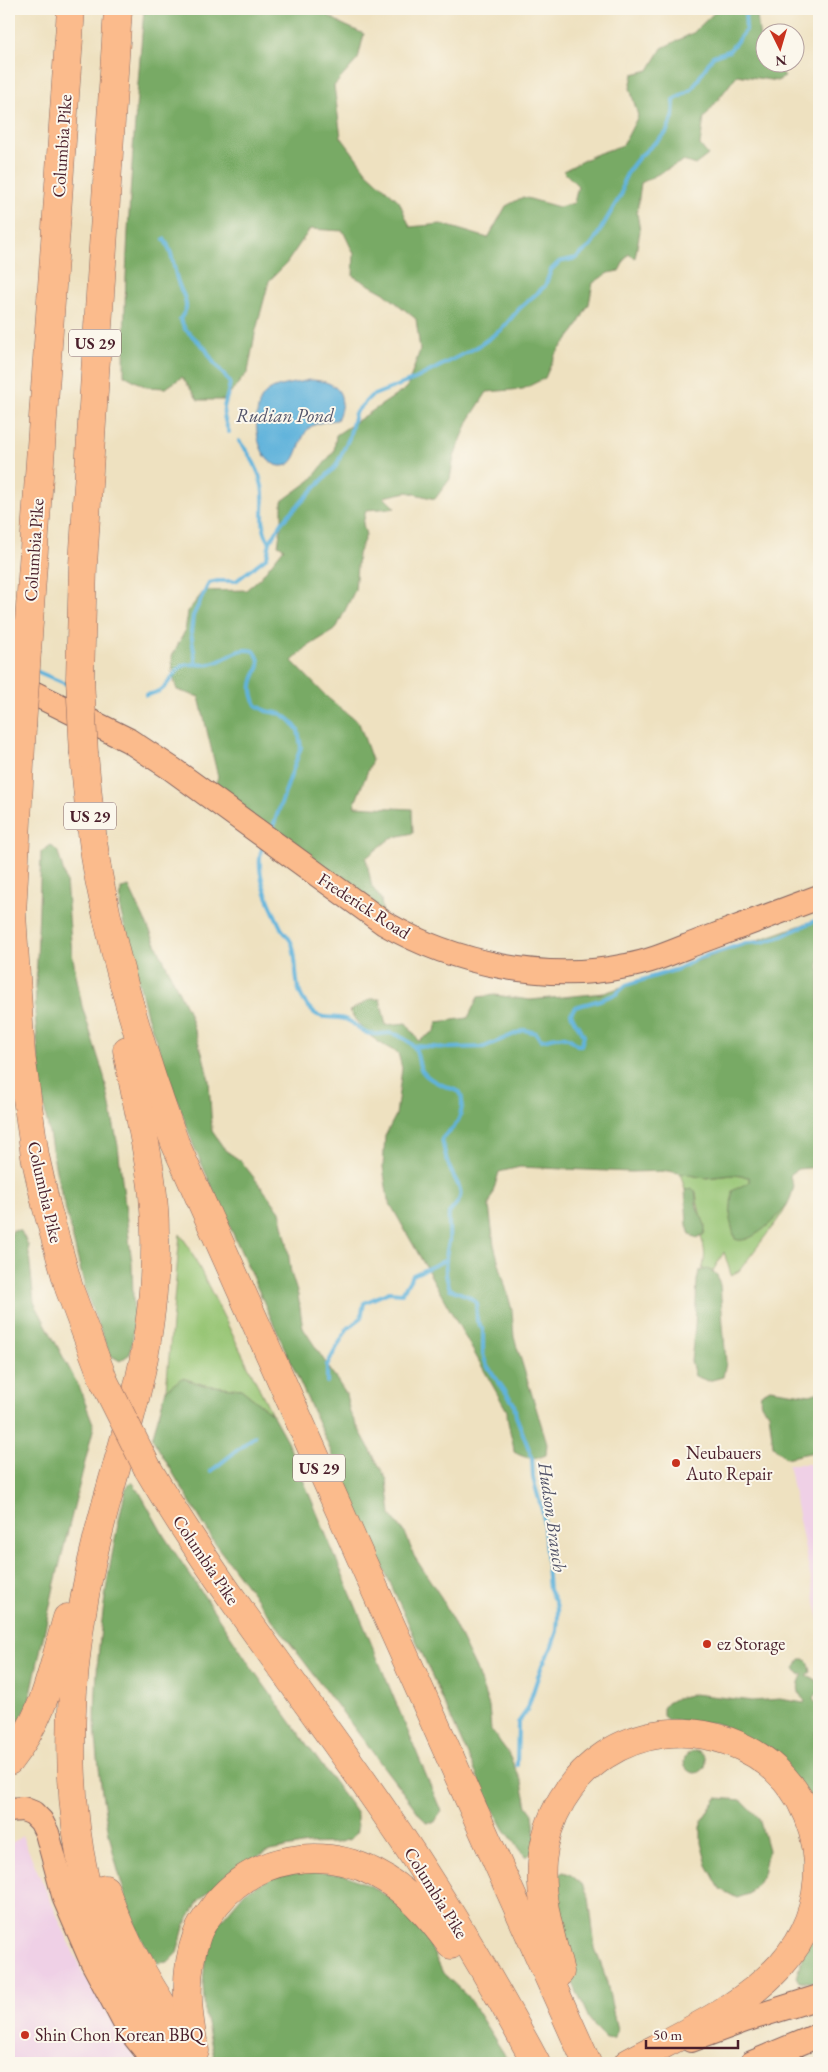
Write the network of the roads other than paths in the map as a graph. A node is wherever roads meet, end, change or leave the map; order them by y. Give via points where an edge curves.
1 (71, 9) edge
2 (118, 9) edge
3 (9, 681) edge
4 (99, 878) junction
5 (819, 897) edge
6 (12, 914) junction
7 (9, 957) edge
8 (118, 1458) junction
9 (9, 1761) edge
10 (9, 1810) edge
11 (819, 1997) edge
12 (519, 2033) junction
13 (819, 2035) edge
14 (582, 2053) edge
15 (190, 2059) edge
16 (535, 2062) edge
17 (156, 2063) edge
18 (630, 2063) edge
19 (752, 2063) edge

1 - 6 highway, Columbia Pike / US 29, bridge
2 - 4 highway, US 29, bridge via 83,564 80,678 90,818
3 - 5 main road, Frederick Road via 128,740 356,904 405,935 472,959 542,971 578,972 628,966
4 - 8 highway via 154,1197 149,1325 142,1368
4 - 14 highway, US 29 via 136,1034 175,1143
6 - 7 highway
6 - 12 highway, Columbia Pike / US 29, bridge via 21,1055 35,1156 69,1288 104,1381 148,1469 190,1538 425,1874
8 - 9 highway via 85,1556 43,1704
8 - 15 highway via 97,1538 74,1681 73,1724 82,1802 115,1918
10 - 17 main road via 23,1809 42,1821 65,1899 92,1960 127,2027
11 - 18 main road via 745,2020
12 - 15 highway via 411,1899 376,1873 355,1864 310,1857 287,1860 249,1875 234,1885 207,1916 192,1952 186,1990
12 - 16 highway, Columbia Pike / US 29
13 - 19 main road
14 - 18 highway via 547,1920 542,1862 547,1837 566,1793 581,1774 623,1744 647,1735 672,1732 718,1737 758,1755 793,1788 813,1829 818,1853 816,1900 808,1926 796,1946 760,1986 735,2005

